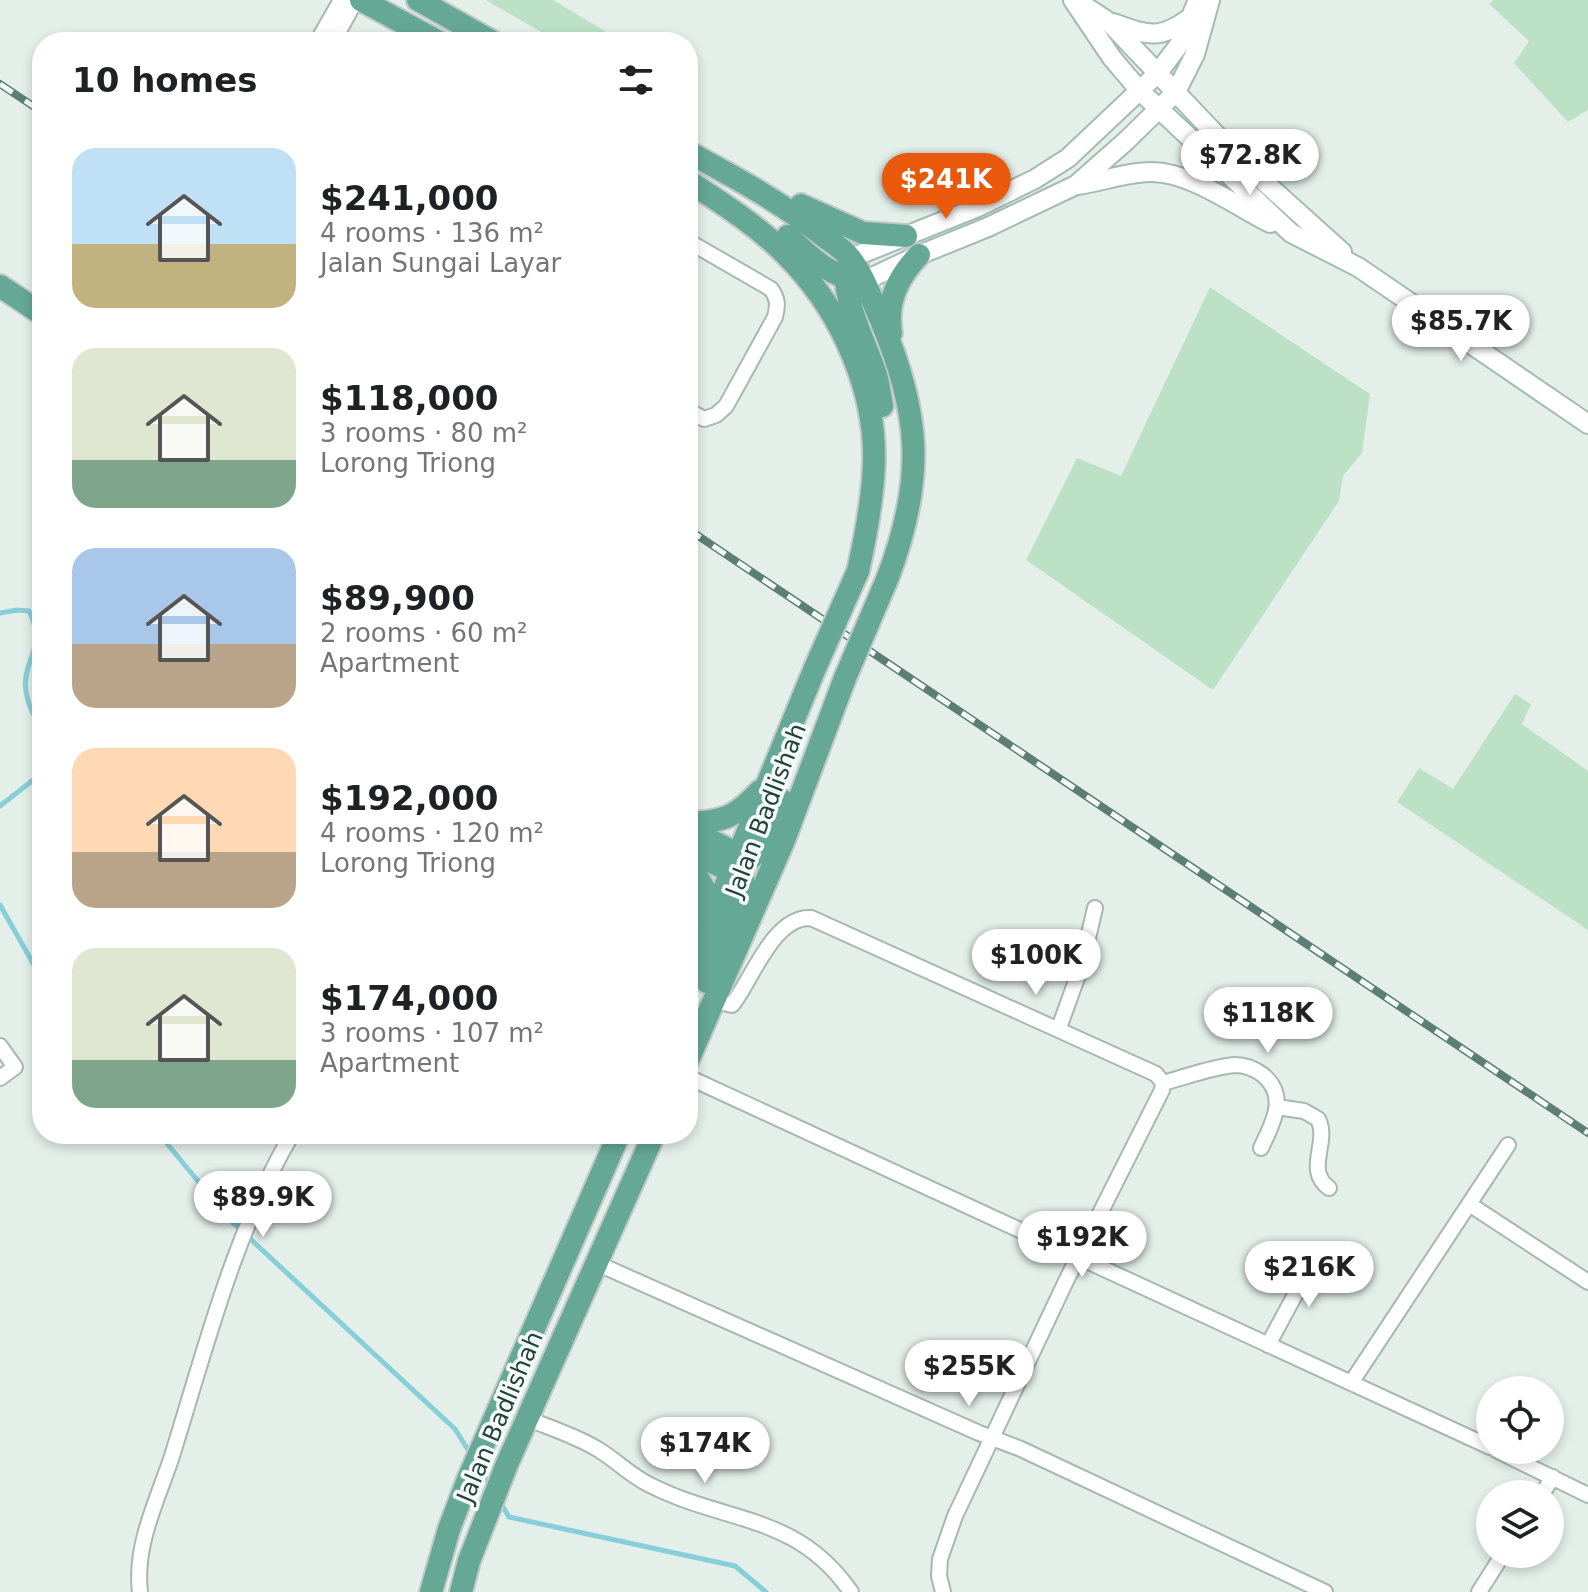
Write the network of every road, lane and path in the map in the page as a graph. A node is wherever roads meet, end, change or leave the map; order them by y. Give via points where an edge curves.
1 (341, 0) edge
2 (358, 0) edge
3 (418, 0) edge
4 (1074, 0) edge
5 (1210, 0) edge
6 (1195, 8) edge
7 (1109, 22) junction
8 (323, 32) edge
9 (339, 32) edge
10 (420, 32) edge
11 (475, 32) edge
12 (1157, 74) junction
13 (1140, 91) junction
14 (1176, 92) junction
15 (1159, 109) junction
16 (698, 158) edge
17 (1076, 185) junction
18 (698, 188) edge
19 (762, 193) junction
20 (717, 200) junction
21 (1291, 233) junction
22 (906, 236) junction
23 (698, 247) edge
24 (919, 255) junction
25 (1358, 267) junction
26 (854, 273) junction
27 (0, 286) edge
28 (32, 307) edge
29 (893, 348) junction
30 (698, 416) edge
31 (1588, 424) edge
32 (874, 461) junction
33 (843, 683) junction
34 (769, 782) junction
35 (698, 825) edge
36 (698, 834) edge
37 (698, 853) edge
38 (737, 863) junction
39 (698, 878) edge
40 (1095, 908) dead end
41 (710, 926) junction
42 (698, 954) edge
43 (715, 1001) junction
44 (698, 1005) edge
45 (1059, 1028) junction
46 (698, 1037) edge
47 (0, 1046) edge
48 (0, 1078) edge
49 (698, 1082) edge
50 (1163, 1083) junction
51 (1277, 1107) junction
52 (287, 1144) edge
53 (615, 1144) edge
54 (650, 1144) edge
55 (1508, 1145) dead end
56 (1261, 1148) dead end
57 (1329, 1188) dead end
58 (1469, 1204) junction
59 (1079, 1256) junction
60 (1316, 1256) dead end
61 (596, 1263) junction
62 (1588, 1282) edge
63 (1268, 1345) junction
64 (1351, 1383) junction
65 (526, 1418) junction
66 (992, 1438) junction
67 (1476, 1441) edge
68 (1526, 1464) edge
69 (1553, 1477) junction
70 (1551, 1480) edge
71 (1588, 1495) edge
72 (1494, 1568) edge
73 (140, 1592) edge
74 (431, 1592) edge
75 (461, 1592) edge
76 (851, 1592) edge
77 (943, 1592) edge
78 (1325, 1592) edge
79 (1479, 1592) edge

1 - 8 street
2 - 9 street
2 - 10 main road
3 - 11 main road
4 - 7 main road
4 - 13 main road
5 - 14 main road via 1195,54
6 - 7 main road via 1175,29 1156,35
6 - 12 main road via 1179,45
7 - 12 main road
12 - 13 main road
12 - 14 main road
13 - 15 main road
13 - 22 main road via 1068,158 1035,179
14 - 15 main road
14 - 25 main road via 1242,162
15 - 17 main road
15 - 21 main road
16 - 19 main road
17 - 21 main road via 1166,173
17 - 24 main road
18 - 20 main road
19 - 22 main road via 787,198 863,233
19 - 26 main road via 803,220
20 - 26 main road via 767,221 822,267
20 - 32 main road via 777,246 824,302 861,378
21 - 25 main road
22 - 26 main road
23 - 30 street via 771,289 777,298 763,340 726,406 716,415
24 - 26 main road
24 - 29 main road via 902,272 892,298
25 - 31 main road
26 - 29 main road
26 - 32 main road via 850,304 883,408 882,447
27 - 28 main road
29 - 33 main road, Jalan Badlishah, bridge via 909,401 914,451 907,518
32 - 34 main road, Jalan Badlishah, bridge via 858,571
33 - 38 main road via 818,712 763,846
33 - 43 main road, Jalan Badlishah
34 - 35 main road via 730,818
34 - 38 main road, Jalan Badlishah
36 - 38 main road
37 - 38 main road
38 - 41 main road, Jalan Badlishah
38 - 44 main road via 743,879 738,904
39 - 41 main road
40 - 45 street
41 - 42 main road, Jalan Badlishah
43 - 45 street via 732,1005 788,924 803,917
43 - 46 main road, Jalan Badlishah
45 - 50 street via 1156,1074
47 - 48 street via 15,1067
49 - 59 street
50 - 51 street via 1239,1065 1268,1080
50 - 59 street
51 - 56 street
51 - 57 street via 1318,1119 1318,1177
52 - 73 street via 234,1261 142,1548
53 - 74 main road, Jalan Badlishah via 469,1477
54 - 61 main road, Jalan Badlishah
55 - 58 street
58 - 62 street
58 - 64 street
59 - 63 street
59 - 66 street
60 - 63 street
61 - 65 main road, Jalan Badlishah
61 - 66 street
63 - 64 street
64 - 67 street
65 - 75 main road, Jalan Badlishah
65 - 76 street via 599,1450 663,1491 800,1540 830,1564
66 - 77 street via 946,1536 939,1576
66 - 78 street
68 - 69 street
69 - 70 street
69 - 71 street
72 - 79 street

